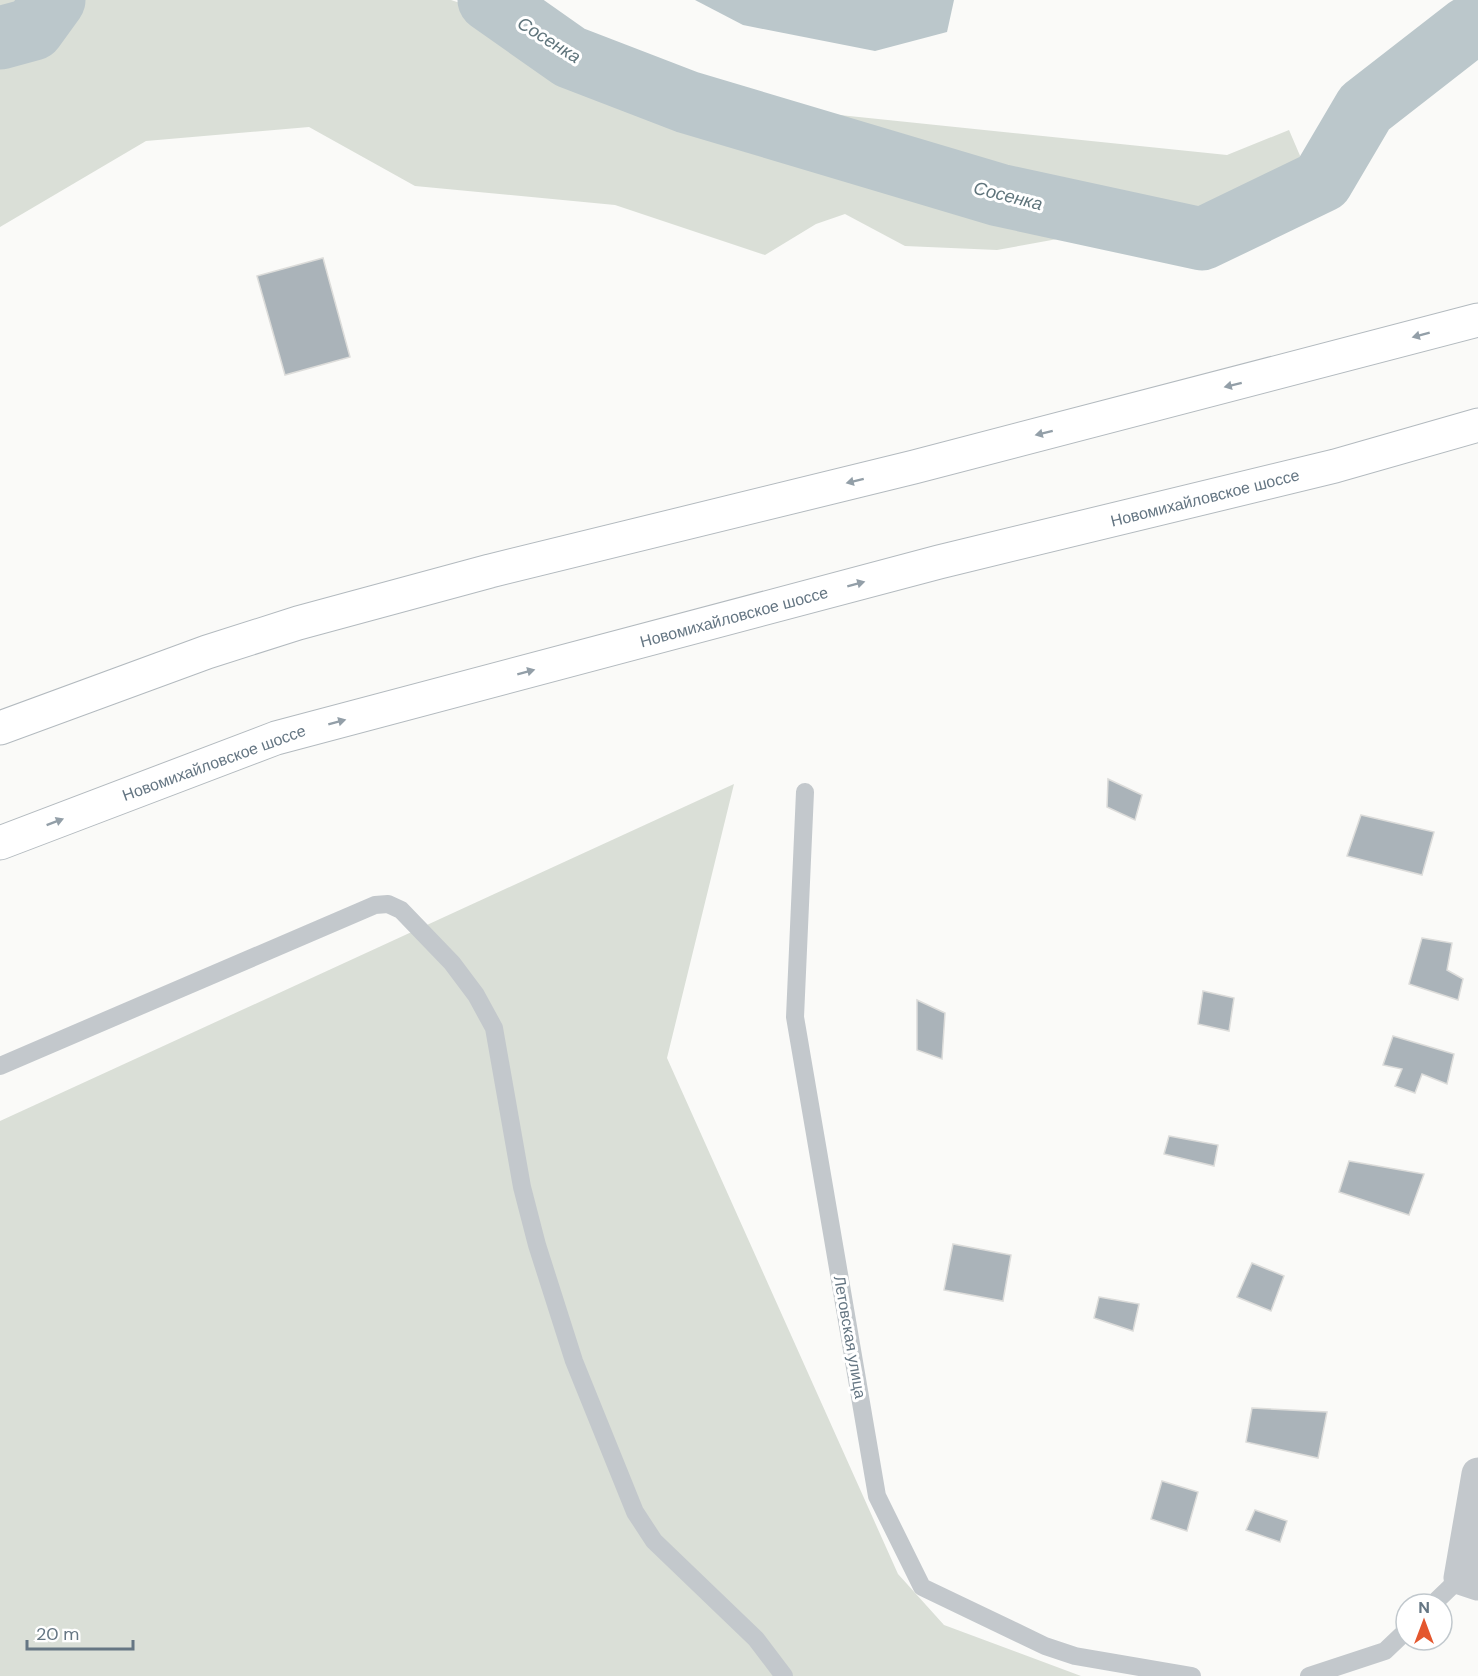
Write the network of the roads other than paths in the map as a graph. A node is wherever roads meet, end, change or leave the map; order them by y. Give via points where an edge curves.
1 (1478, 320) edge
2 (1478, 425) edge
3 (0, 728) edge
4 (805, 792) dead end
5 (0, 843) edge
6 (0, 1066) edge
7 (1478, 1474) edge
8 (1469, 1581) edge
9 (1452, 1592) edge
10 (1394, 1642) edge
11 (784, 1676) edge
12 (1192, 1676) edge
13 (1309, 1676) edge

1 -> 3 main road via 914,467 490,570 298,623
5 -> 2 main road, Новомихайловское шоссе via 276,738 939,562 1335,466
4 - 12 lane, Летовская улица via 795,1017 877,1497 922,1587 1045,1646 1075,1656
6 - 11 lane via 375,905 388,904 401,910 452,963 494,1028 522,1187 537,1245 574,1361 635,1512 654,1541 756,1639
7 - 8 street
8 - 9 lane
10 - 13 lane via 1385,1651

